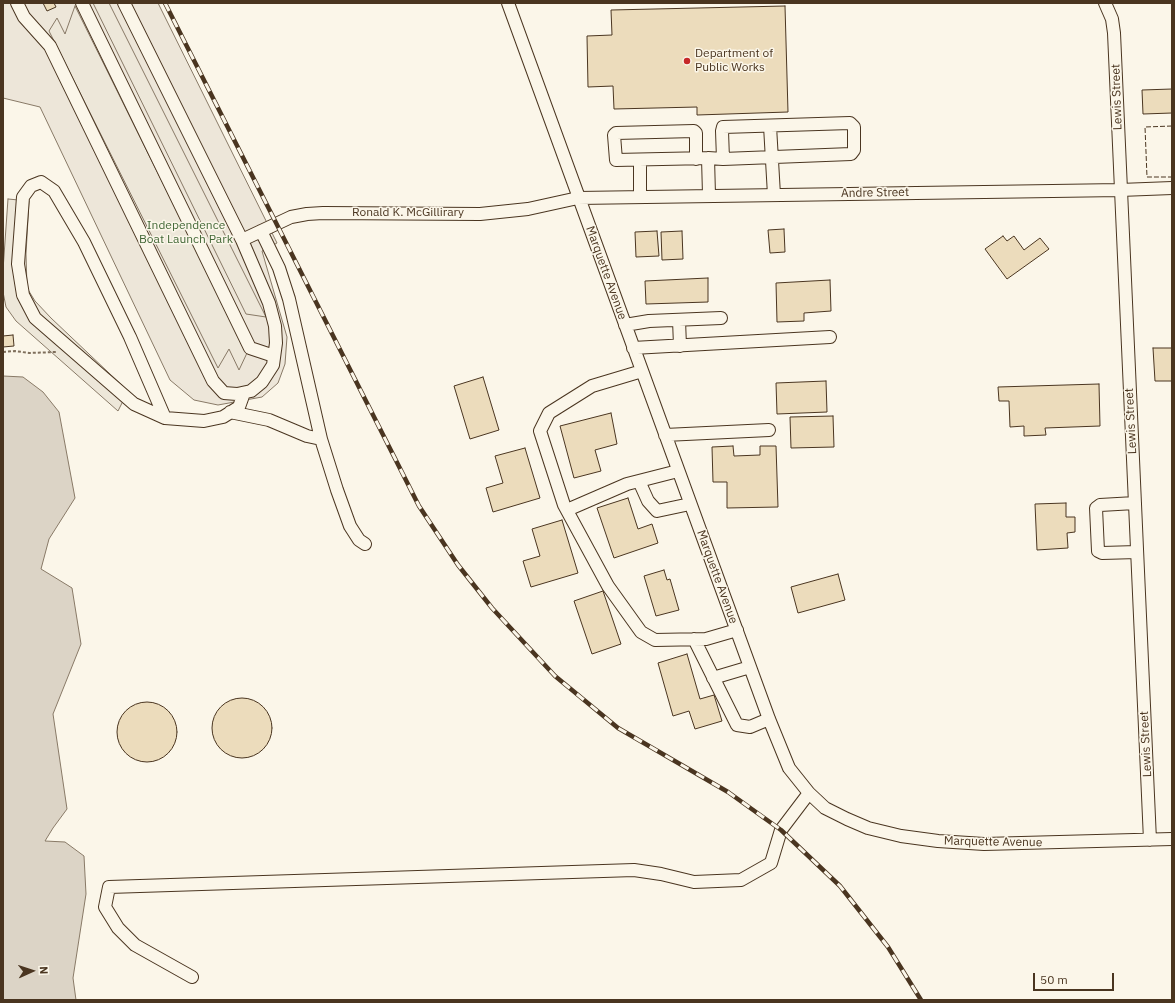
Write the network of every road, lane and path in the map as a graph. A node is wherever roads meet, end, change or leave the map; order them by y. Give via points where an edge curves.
1 (17, 3) edge
2 (82, 3) edge
3 (124, 3) edge
4 (508, 3) edge
5 (1105, 3) edge
6 (770, 126) junction
7 (772, 157) junction
8 (702, 158) junction
9 (723, 159) junction
10 (640, 160) junction
11 (1172, 188) edge
12 (1120, 190) junction
13 (709, 195) junction
14 (774, 195) junction
15 (640, 197) junction
16 (578, 198) junction
17 (261, 231) junction
18 (242, 240) junction
19 (721, 318) dead end
20 (679, 320) junction
21 (625, 325) junction
22 (830, 337) dead end
23 (680, 346) junction
24 (633, 348) junction
25 (72, 351) junction
26 (3, 352) edge
27 (274, 356) junction
28 (642, 371) junction
29 (244, 393) junction
30 (230, 412) junction
31 (165, 418) junction
32 (769, 430) dead end
33 (665, 435) junction
34 (321, 439) junction
35 (678, 471) junction
36 (639, 481) junction
37 (1135, 503) junction
38 (690, 504) junction
39 (567, 510) junction
40 (365, 544) dead end
41 (1137, 552) junction
42 (737, 630) junction
43 (694, 639) junction
44 (750, 667) junction
45 (713, 678) junction
46 (769, 719) junction
47 (809, 793) junction
48 (1172, 839) edge
49 (1150, 840) junction
50 (192, 977) dead end

1 - 29 street via 24,17 50,46 213,381 224,393
2 - 27 street via 250,348
3 - 18 street
4 - 16 street, Marquette Avenue
5 - 12 street, Lewis Street via 1112,19 1114,33
6 - 7 street
6 - 7 street via 850,123 854,128 854,150 851,154
6 - 9 street via 723,128
7 - 9 street
7 - 14 street
8 - 9 street
8 - 10 street
8 - 10 street via 694,131 616,133 616,160
8 - 13 street
10 - 15 street
11 - 12 street, Andre Street
12 - 14 street, Andre Street
12 - 37 street, Lewis Street
13 - 14 street, Andre Street
13 - 15 street, Andre Street
15 - 16 street, Andre Street
16 - 17 street, Ronald K. McGillirary via 528,210 480,214 323,212 291,217
16 - 21 street, Marquette Avenue
17 - 18 street, Ronald K. McGillirary
17 - 34 street via 279,268 289,300
18 - 27 street via 269,303 275,326
19 - 20 street
20 - 21 street
20 - 23 street
21 - 24 street, Marquette Avenue
22 - 23 street
23 - 24 street
24 - 28 street, Marquette Avenue
25 - 26 path
25 - 31 street via 134,404
25 - 31 street via 35,318 23,295 18,264 23,197 31,186 41,182 54,191 84,242 130,337
27 - 29 street via 273,365 262,382
28 - 33 street, Marquette Avenue
28 - 39 street via 592,386 549,413 540,431
29 - 30 street via 239,407
30 - 31 street via 223,417 204,421
30 - 34 street via 269,420
32 - 33 street
33 - 35 street, Marquette Avenue
34 - 40 street via 350,526 359,540
35 - 36 street
35 - 38 street, Marquette Avenue
36 - 38 street via 648,501 657,511
36 - 39 street
37 - 41 street, Lewis Street
37 - 41 street via 1100,505 1096,508 1098,551
38 - 42 street, Marquette Avenue
39 - 43 street via 608,586 641,632 655,640
41 - 49 street, Lewis Street
42 - 43 street via 706,639
42 - 44 street, Marquette Avenue
43 - 45 street
44 - 45 street
44 - 46 street, Marquette Avenue
45 - 46 street via 737,725 750,727
46 - 47 street, Marquette Avenue via 789,768
47 - 49 street, Marquette Avenue via 825,808 847,820 901,836 984,844
47 - 50 street via 781,830 771,863 740,880 694,882 634,870 109,887 105,908 118,928 135,945
48 - 49 street, Marquette Avenue

